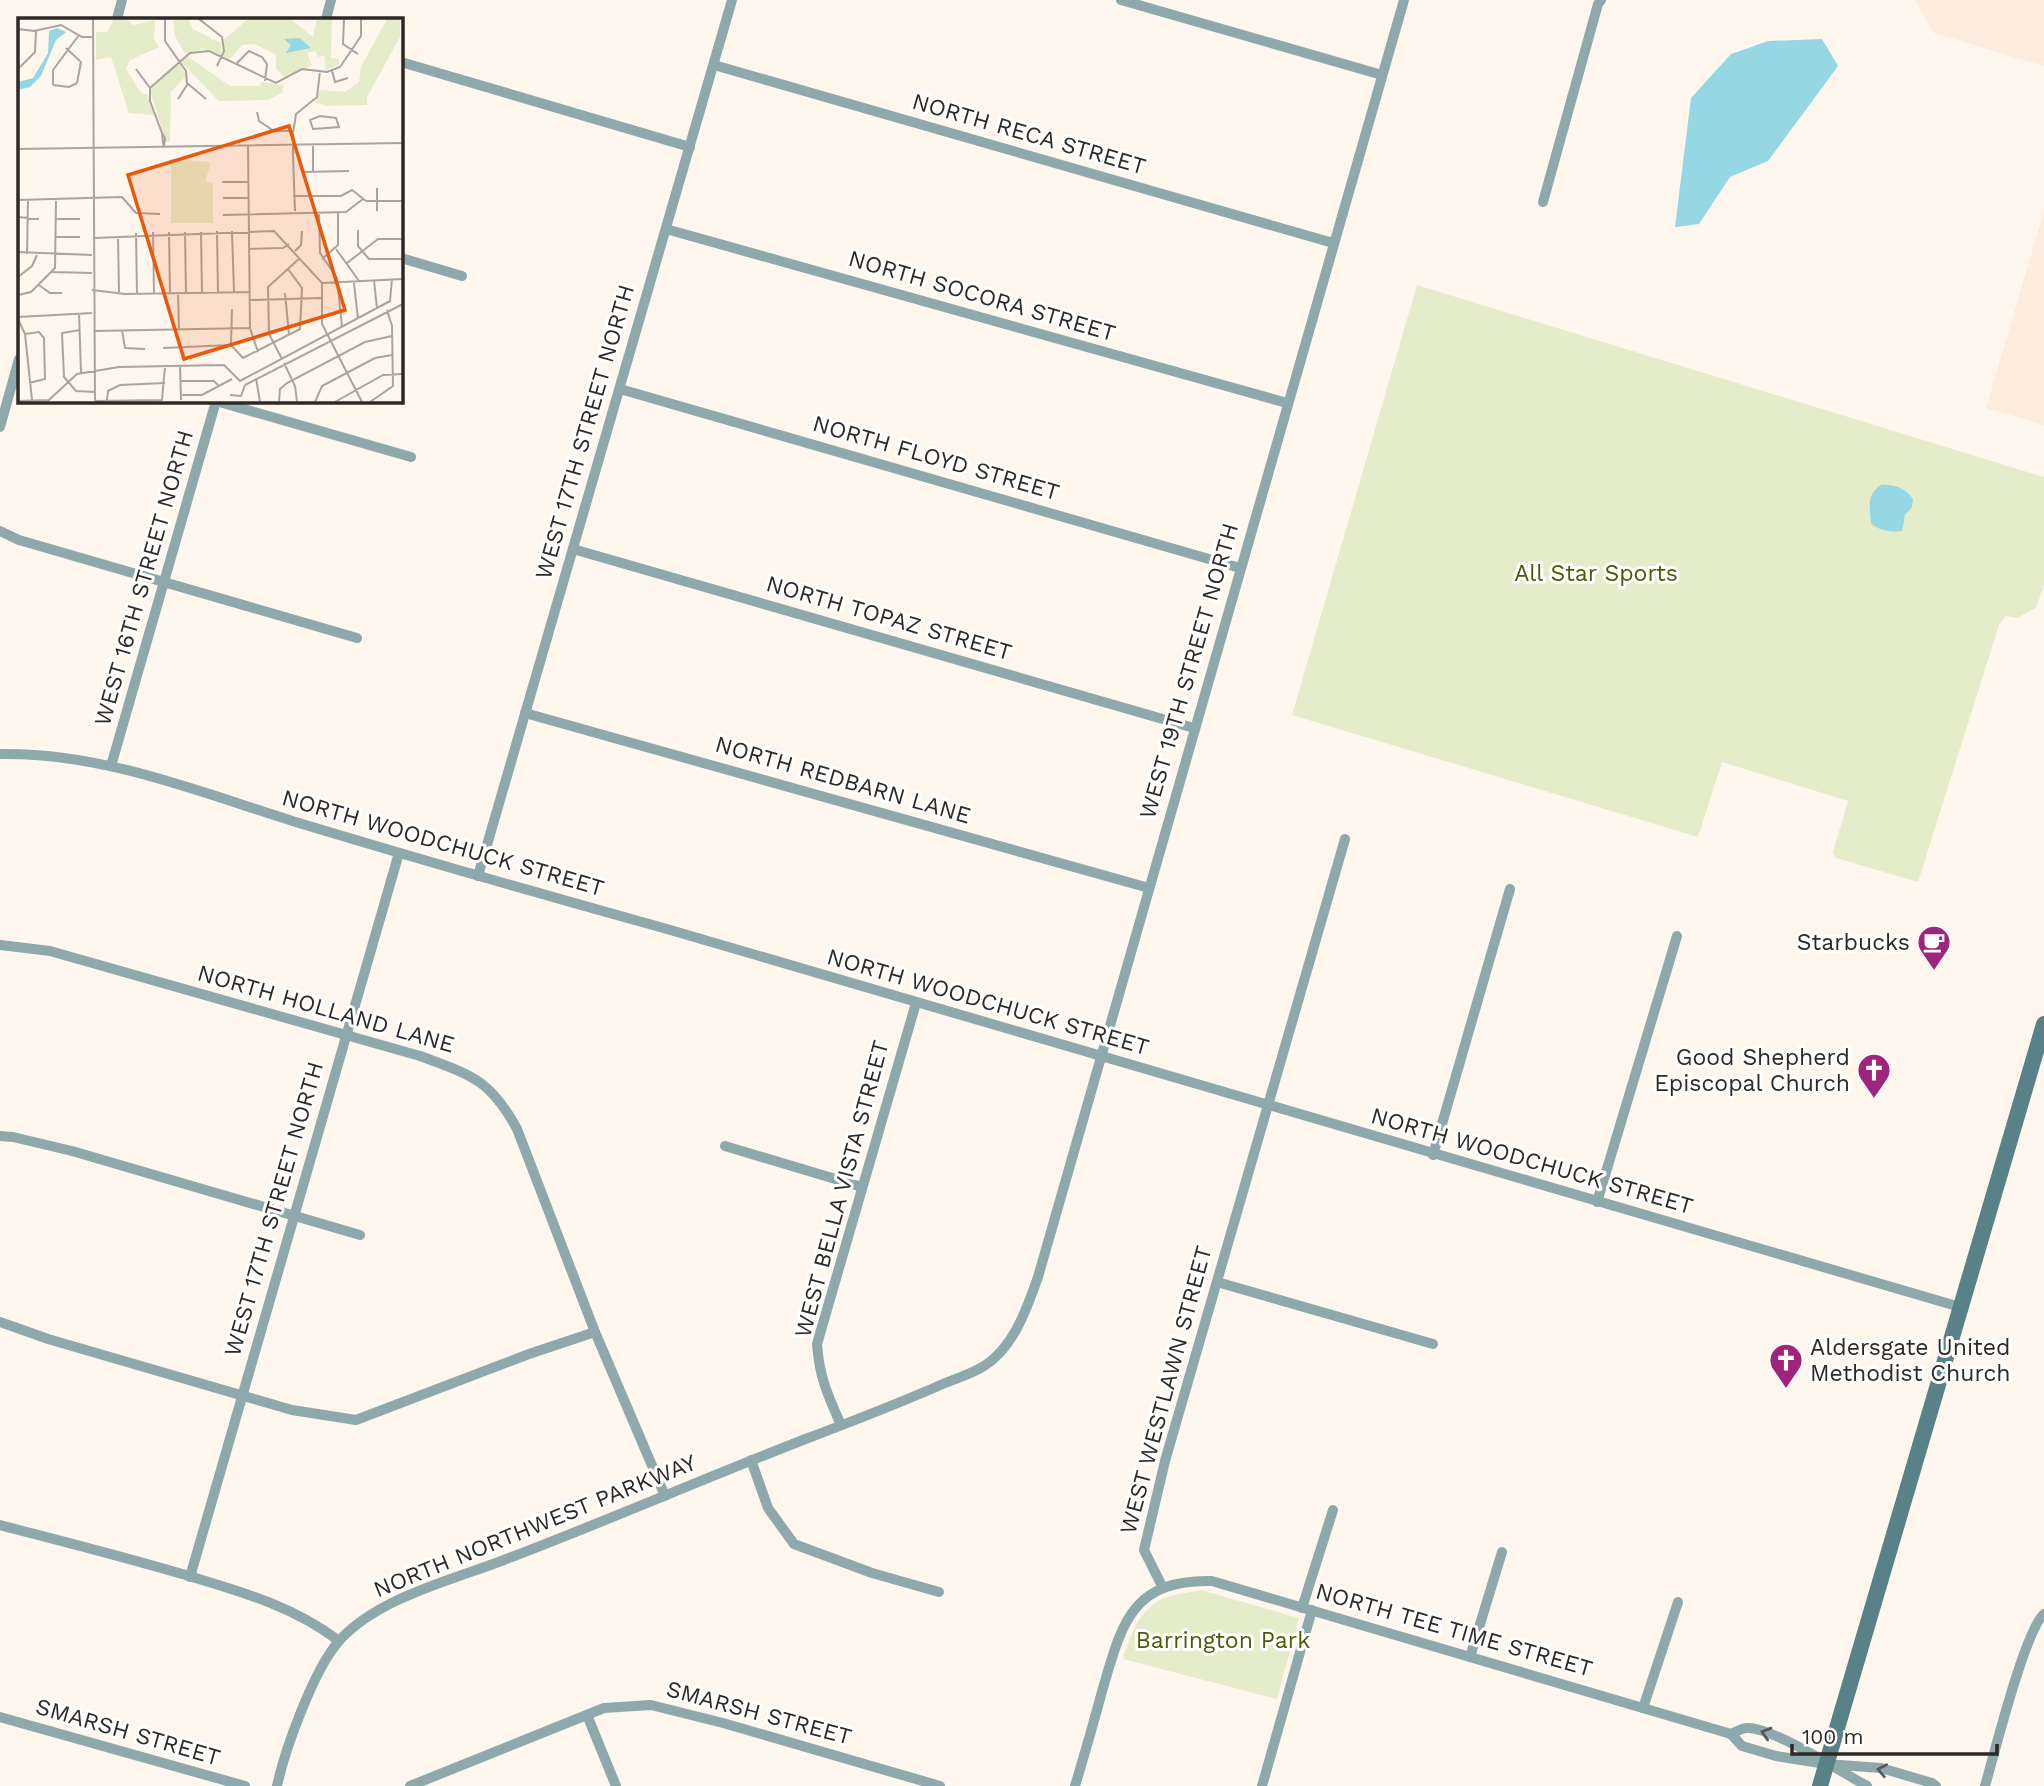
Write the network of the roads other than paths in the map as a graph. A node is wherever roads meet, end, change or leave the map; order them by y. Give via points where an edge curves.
1 (122, 0) edge
2 (331, 0) edge
3 (732, 0) edge
4 (1121, 0) edge
5 (1404, 0) edge
6 (1601, 0) edge
7 (117, 18) edge
8 (326, 18) edge
9 (402, 62) edge
10 (713, 65) junction
11 (1382, 75) junction
12 (690, 147) junction
13 (1543, 202) dead end
14 (666, 229) junction
15 (1333, 243) junction
16 (402, 258) edge
17 (462, 276) dead end
18 (18, 363) edge
19 (620, 389) junction
20 (216, 402) edge
21 (219, 402) edge
22 (1287, 403) junction
23 (0, 427) edge
24 (411, 457) dead end
25 (0, 531) edge
26 (573, 549) junction
27 (1240, 568) junction
28 (164, 582) junction
29 (357, 638) dead end
30 (525, 713) junction
31 (1194, 728) junction
32 (0, 754) edge
33 (111, 766) junction
34 (1345, 839) dead end
35 (399, 853) junction
36 (478, 876) junction
37 (1149, 888) junction
38 (1510, 889) dead end
39 (1677, 936) dead end
40 (0, 945) edge
41 (916, 1003) junction
42 (2044, 1024) edge
43 (345, 1036) junction
44 (1100, 1057) junction
45 (1268, 1106) junction
46 (0, 1136) edge
47 (725, 1146) dead end
48 (1433, 1155) junction
49 (862, 1187) junction
50 (1597, 1202) junction
51 (293, 1216) junction
52 (360, 1236) dead end
53 (1217, 1282) junction
54 (1960, 1307) junction
55 (0, 1322) edge
56 (595, 1332) junction
57 (1433, 1344) dead end
58 (1004, 1348) joint
59 (242, 1396) junction
60 (841, 1425) junction
61 (751, 1460) junction
62 (665, 1496) junction
63 (1333, 1510) dead end
64 (0, 1525) edge
65 (1502, 1552) dead end
66 (190, 1577) junction
67 (1163, 1587) junction
68 (939, 1592) dead end
69 (1678, 1602) dead end
70 (1307, 1609) junction
71 (2044, 1614) edge
72 (339, 1640) junction
73 (1470, 1657) junction
74 (1643, 1708) junction
75 (587, 1715) junction
76 (0, 1717) edge
77 (1731, 1734) junction
78 (1826, 1763) junction
79 (245, 1786) edge
80 (277, 1786) edge
81 (410, 1786) edge
82 (616, 1786) edge
83 (940, 1786) edge
84 (1075, 1786) edge
85 (1262, 1786) edge
86 (1820, 1786) edge
87 (1867, 1786) edge
88 (1936, 1786) edge
89 (1985, 1786) edge

1 - 7 street
2 - 8 street
3 - 10 street, WEST 17TH STREET NORTH
4 - 11 street
5 - 11 street, WEST 19TH STREET NORTH
6 - 13 street
9 - 12 street
10 - 12 street, WEST 17TH STREET NORTH
10 - 15 street, NORTH RECA STREET
11 - 15 street, WEST 19TH STREET NORTH
12 - 14 street, WEST 17TH STREET NORTH
14 - 19 street, WEST 17TH STREET NORTH
14 - 22 street, NORTH SOCORA STREET
15 - 22 street, WEST 19TH STREET NORTH
16 - 17 street
18 - 23 street
19 - 26 street, WEST 17TH STREET NORTH
19 - 27 street, NORTH FLOYD STREET
20 - 28 street, WEST 16TH STREET NORTH
21 - 24 street
22 - 27 street, WEST 19TH STREET NORTH
25 - 28 street
26 - 30 street, WEST 17TH STREET NORTH
26 - 31 street, NORTH TOPAZ STREET
27 - 31 street, WEST 19TH STREET NORTH
28 - 29 street
28 - 33 street, WEST 16TH STREET NORTH
30 - 36 street, WEST 17TH STREET NORTH
30 - 37 street, NORTH REDBARN LANE
31 - 37 street, WEST 19TH STREET NORTH
32 - 33 street, NORTH WOODCHUCK STREET via 25,753
33 - 35 street, NORTH WOODCHUCK STREET
34 - 45 street, WEST WESTLAWN STREET
35 - 36 street, NORTH WOODCHUCK STREET
35 - 43 street, WEST 17TH STREET NORTH
36 - 41 street, NORTH WOODCHUCK STREET
37 - 44 street, WEST 19TH STREET NORTH
38 - 48 street
39 - 50 street
40 - 43 street, NORTH HOLLAND LANE via 50,951
41 - 44 street, NORTH WOODCHUCK STREET
41 - 49 street, WEST BELLA VISTA STREET
42 - 54 main road
43 - 51 street, WEST 17TH STREET NORTH
43 - 56 street, NORTH HOLLAND LANE via 475,1076 504,1104
44 - 45 street, NORTH WOODCHUCK STREET
44 - 58 street, WEST 19TH STREET NORTH via 1038,1277
45 - 48 street, NORTH WOODCHUCK STREET
45 - 53 street, WEST WESTLAWN STREET
46 - 51 street via 72,1151
47 - 49 street
48 - 50 street, NORTH WOODCHUCK STREET
49 - 60 street, WEST BELLA VISTA STREET via 817,1344 819,1371
50 - 54 street, NORTH WOODCHUCK STREET
51 - 52 street
51 - 59 street, WEST 17TH STREET NORTH
53 - 57 street
53 - 67 street, WEST WESTLAWN STREET via 1144,1550
54 - 78 main road
55 - 59 street
56 - 59 street via 356,1420
56 - 62 street, NORTH HOLLAND LANE
58 - 60 street, NORTH NORTHWEST PARKWAY via 985,1366
59 - 66 street, WEST 17TH STREET NORTH
60 - 61 street, NORTH NORTHWEST PARKWAY
61 - 62 street, NORTH NORTHWEST PARKWAY
61 - 68 street via 768,1508 794,1544
62 - 72 street, NORTH NORTHWEST PARKWAY via 386,1606
63 - 70 street
64 - 66 street
65 - 73 street
66 - 72 street via 261,1597 316,1623
67 - 70 street, NORTH TEE TIME STREET via 1212,1581
67 - 84 street via 1133,1611 1119,1636
69 - 74 street
70 - 73 street, NORTH TEE TIME STREET
70 - 85 street
71 - 89 street via 2026,1647
72 - 80 street via 306,1699
73 - 74 street, NORTH TEE TIME STREET
74 - 77 street, NORTH TEE TIME STREET
75 - 81 street, SMARSH STREET
75 - 82 street
75 - 83 street, SMARSH STREET via 604,1708 651,1705
76 - 79 street, SMARSH STREET
77 - 78 street, NORTH TEE TIME STREET via 1742,1746
78 -> 77 street, NORTH TEE TIME STREET via 1780,1737 1747,1727
78 - 86 main road
78 - 87 street, NORTH TEE TIME STREET
88 -> 78 street, NORTH TEE TIME STREET via 1881,1768

